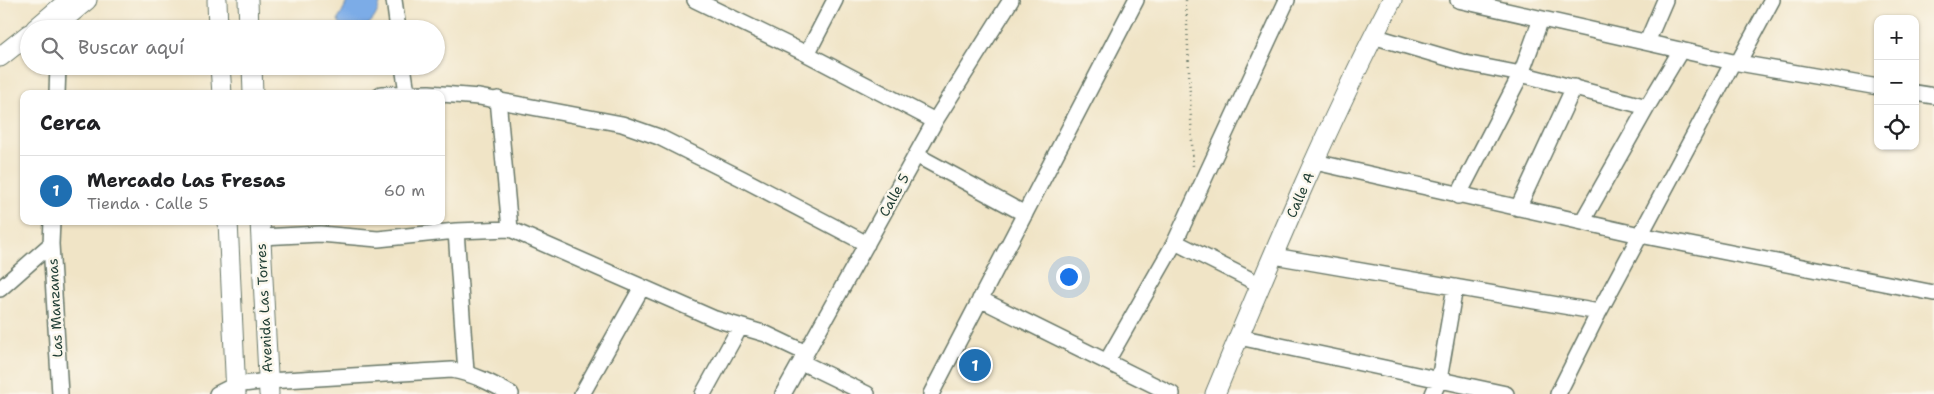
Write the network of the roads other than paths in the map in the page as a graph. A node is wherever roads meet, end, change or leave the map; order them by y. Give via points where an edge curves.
1 (69, 0) edge
2 (87, 0) edge
3 (217, 0) edge
4 (248, 0) edge
5 (394, 0) edge
6 (695, 0) edge
7 (835, 0) edge
8 (1011, 0) edge
9 (1136, 0) edge
10 (1287, 0) edge
11 (1392, 0) edge
12 (1458, 0) edge
13 (1665, 0) edge
14 (1772, 0) edge
15 (1542, 19) junction
16 (59, 20) edge
17 (61, 20) edge
18 (218, 20) edge
19 (249, 20) edge
20 (397, 20) edge
21 (1373, 36) junction
22 (20, 41) edge
23 (1647, 42) junction
24 (1681, 50) junction
25 (808, 54) junction
26 (20, 55) edge
27 (0, 57) edge
28 (1736, 62) junction
29 (0, 72) edge
30 (1521, 74) junction
31 (58, 75) edge
32 (221, 75) edge
33 (252, 75) edge
34 (404, 75) edge
35 (1874, 85) edge
36 (1574, 87) junction
37 (57, 90) edge
38 (222, 90) edge
39 (253, 90) edge
40 (407, 90) edge
41 (445, 94) edge
42 (1919, 94) edge
43 (1934, 96) edge
44 (498, 100) junction
45 (1647, 107) junction
46 (935, 121) junction
47 (916, 155) junction
48 (1315, 162) junction
49 (1458, 196) junction
50 (1518, 208) junction
51 (1025, 214) junction
52 (1582, 222) junction
53 (52, 225) edge
54 (228, 225) edge
55 (260, 229) edge
56 (510, 229) junction
57 (456, 231) junction
58 (1640, 235) junction
59 (1175, 242) junction
60 (51, 244) junction
61 (867, 244) junction
62 (1274, 256) junction
63 (1261, 285) junction
64 (1455, 287) junction
65 (642, 288) junction
66 (0, 289) edge
67 (1934, 293) edge
68 (980, 299) junction
69 (1599, 312) junction
70 (740, 327) junction
71 (1239, 337) junction
72 (804, 357) junction
73 (1107, 361) junction
74 (466, 372) junction
75 (1439, 380) junction
76 (269, 387) edge
77 (236, 390) edge
78 (60, 394) edge
79 (216, 394) edge
80 (511, 394) edge
81 (582, 394) edge
82 (703, 394) edge
83 (783, 394) edge
84 (867, 394) edge
85 (932, 394) edge
86 (1172, 394) edge
87 (1215, 394) edge
88 (1433, 394) edge
89 (1506, 394) edge
90 (1558, 394) edge

1 - 16 street
2 - 17 street
3 - 18 street
4 - 19 street
5 - 20 street
6 - 25 street
7 - 25 street
8 - 46 street, Calle 5
9 - 51 street
10 - 59 street
11 - 21 street, Calle A
12 - 15 street
13 - 23 street
14 - 28 street
15 - 23 street
15 - 30 street
21 - 30 street via 1465,63
21 - 48 street, Calle A
22 - 27 street
23 - 24 street
24 - 28 street
24 - 45 street
25 - 46 street
26 - 29 street
28 - 35 street
28 - 58 street
30 - 36 street
30 - 49 street
31 - 37 street
32 - 38 street
33 - 39 street
34 - 40 street
36 - 45 street
36 - 50 street
41 - 44 street
42 - 43 street
44 - 56 street
44 - 61 street via 637,128
45 - 52 street
46 - 47 street, Calle 5
47 - 51 street
47 - 61 street, Calle 5
48 - 49 street
48 - 62 street, Calle A
49 - 50 street
50 - 52 street
51 - 68 street
52 - 58 street
53 - 60 street, Las Manzanas
54 - 77 street
55 - 57 street via 378,239
55 - 76 street, Avenida Las Torres
56 - 57 street
56 - 65 street
57 - 74 street
58 - 67 street
58 - 69 street
59 - 63 street
59 - 73 street
60 - 66 street
60 - 78 street, Las Manzanas
61 - 72 street, Calle 5
62 - 63 street, Calle A
62 - 64 street
63 - 71 street, Calle A
64 - 69 street
64 - 75 street
65 - 70 street
65 - 81 street
68 - 73 street
68 - 85 street
69 - 90 street
70 - 72 street via 766,334
70 - 82 street
71 - 75 street
71 - 87 street, Calle A
72 - 83 street, Calle 5
72 - 84 street
73 - 86 street
74 - 76 street via 432,371
74 - 80 street
75 - 88 street
75 - 89 street
76 - 77 street
77 - 79 street

